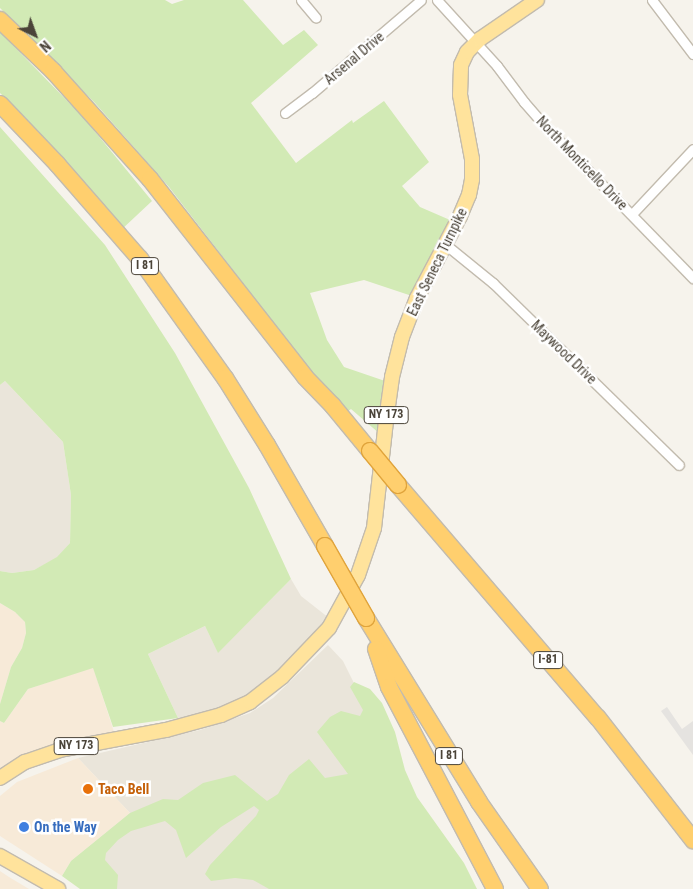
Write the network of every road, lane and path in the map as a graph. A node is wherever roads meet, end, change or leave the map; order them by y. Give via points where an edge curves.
1 (301, 0) edge
2 (421, 0) edge
3 (437, 0) edge
4 (537, 0) edge
5 (652, 0) edge
6 (316, 18) dead end
7 (0, 20) edge
8 (476, 43) junction
9 (693, 54) edge
10 (0, 104) edge
11 (284, 112) dead end
12 (693, 149) edge
13 (632, 214) junction
14 (445, 244) junction
15 (693, 278) edge
16 (679, 464) dead end
17 (366, 618) junction
18 (557, 671) junction
19 (0, 778) edge
20 (693, 827) edge
21 (693, 840) edge
22 (0, 856) edge
23 (58, 889) edge
24 (495, 889) edge
25 (540, 889) edge

1 - 6 street
2 - 11 street, Arsenal Drive via 312,93
3 - 8 street, North Monticello Drive
4 - 8 main road, East Seneca Turnpike / NY 173
5 - 9 street
7 - 18 highway, I-81, bridge via 52,71 150,179 305,377
8 - 13 street, North Monticello Drive via 546,128
8 - 14 main road, East Seneca Turnpike / NY 173 via 467,52 459,74 472,179 469,195
10 - 17 highway, I 81, bridge via 140,259 225,378 268,445
12 - 13 street
13 - 15 street, North Monticello Drive
14 - 16 street, Maywood Drive via 493,283
14 - 19 main road, East Seneca Turnpike / NY 173 via 417,298 402,337 386,413 379,491 370,542 350,594 329,628 302,658 250,702 228,712 149,733 60,750 25,762
17 - 24 highway via 389,686
17 - 25 highway, I 81 via 479,802
18 - 20 highway via 605,718
18 - 21 highway, I-81 via 626,752
22 - 23 main road

